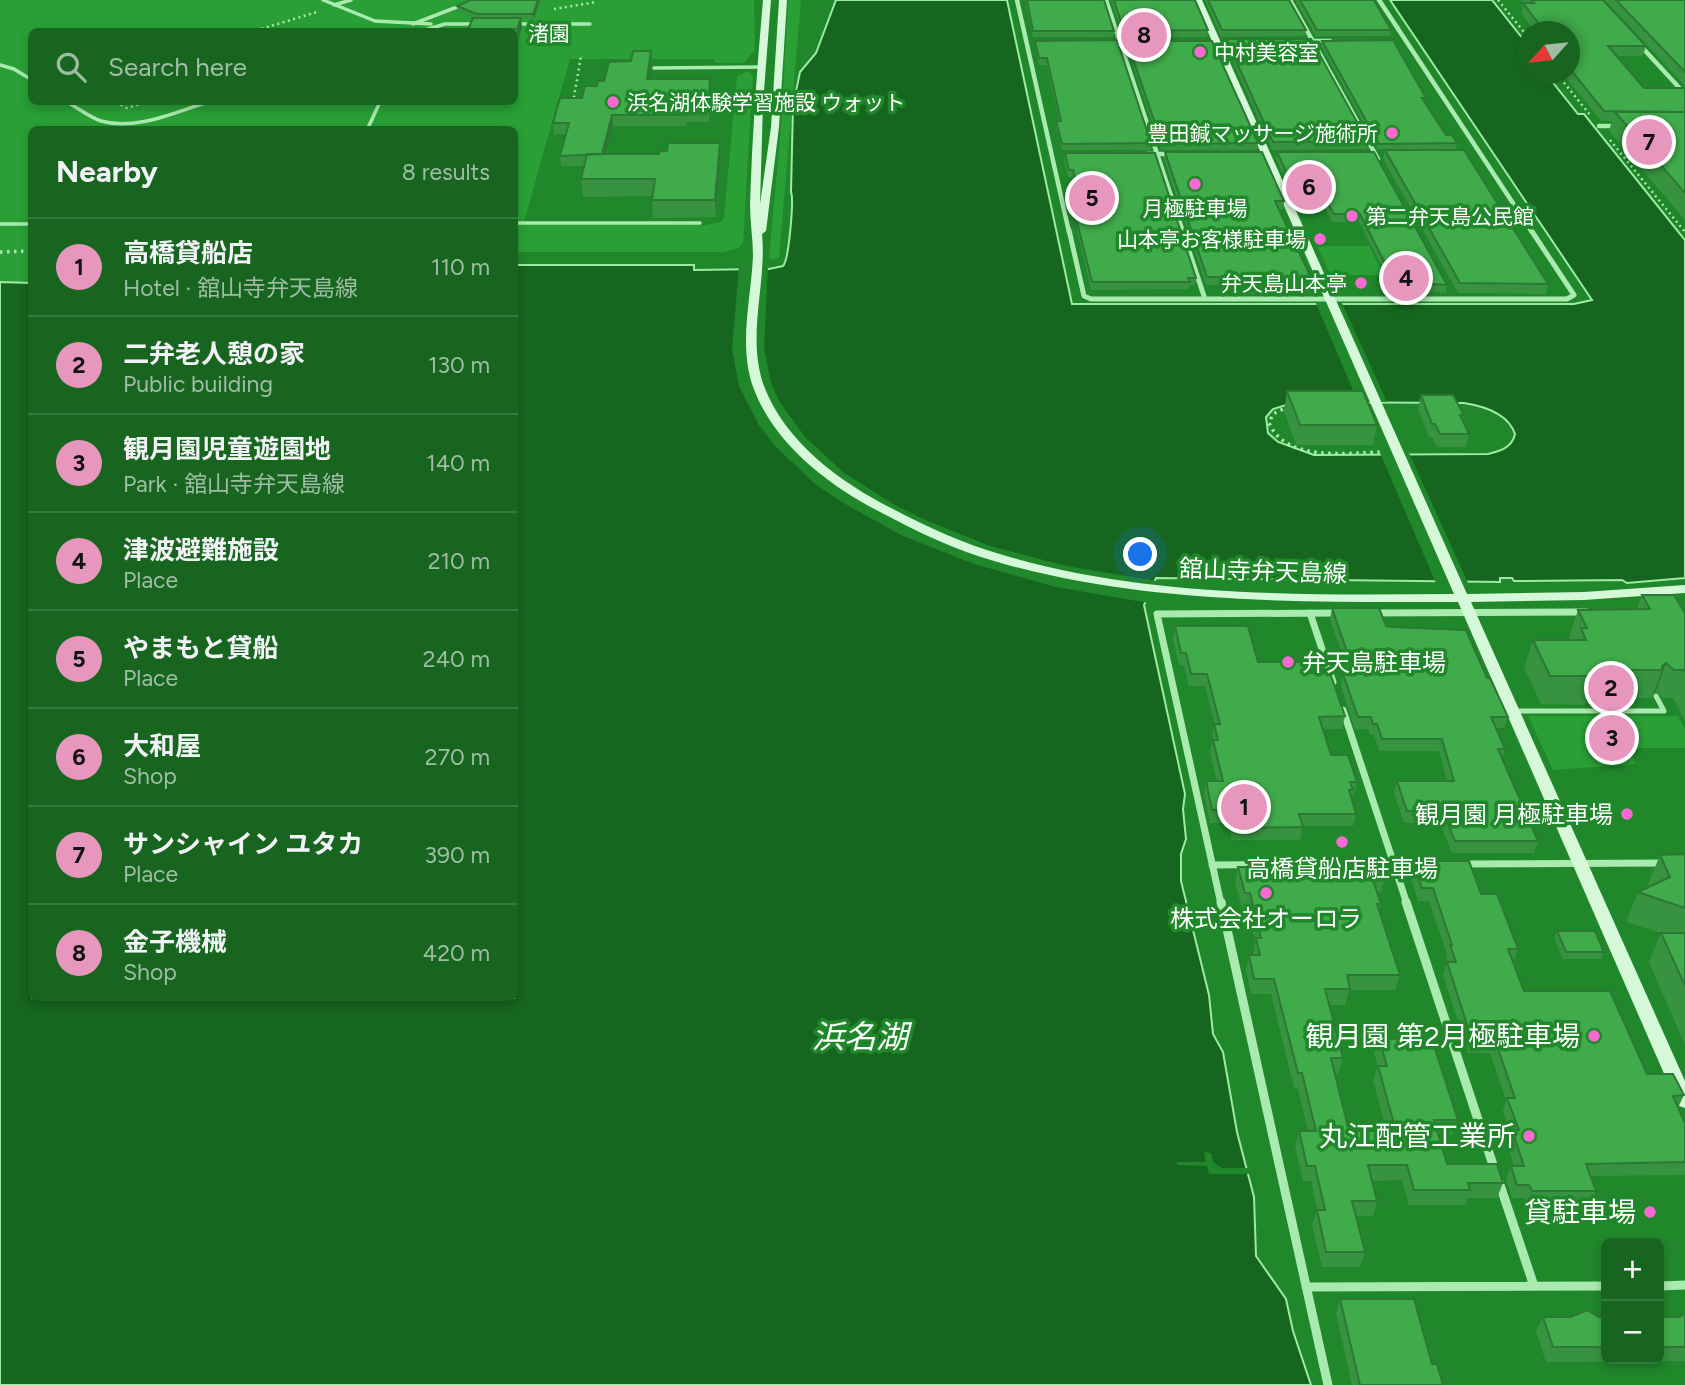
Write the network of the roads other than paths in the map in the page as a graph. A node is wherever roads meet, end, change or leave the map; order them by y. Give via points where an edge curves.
1 (323, 0) edge
2 (351, 0) edge
3 (475, 0) edge
4 (767, 0) edge
5 (783, 0) edge
6 (1017, 0) edge
7 (1106, 0) edge
8 (1198, 0) edge
9 (1290, 0) edge
10 (1379, 0) edge
11 (334, 5) junction
12 (413, 24) junction
13 (445, 24) junction
14 (486, 24) edge
15 (513, 24) edge
16 (590, 24) dead end
17 (432, 28) edge
18 (1633, 38) edge
19 (1147, 41) edge
20 (1203, 41) edge
21 (1216, 41) junction
22 (1230, 41) edge
23 (1299, 41) edge
24 (1313, 41) junction
25 (1339, 41) edge
26 (1393, 41) edge
27 (1406, 41) junction
28 (1027, 42) junction
29 (1040, 42) edge
30 (1106, 42) edge
31 (1119, 42) junction
32 (0, 65) edge
33 (762, 67) junction
34 (654, 68) dead end
35 (28, 78) edge
36 (1685, 94) edge
37 (72, 105) edge
38 (198, 105) edge
39 (379, 105) edge
40 (369, 126) edge
41 (1600, 126) road end
42 (1630, 126) edge
43 (1144, 154) edge
44 (1157, 154) junction
45 (1184, 154) edge
46 (1252, 154) edge
47 (1266, 154) junction
48 (1280, 154) edge
49 (1361, 154) edge
50 (1375, 154) junction
51 (1388, 154) edge
52 (1467, 154) edge
53 (1480, 154) junction
54 (1052, 155) junction
55 (1065, 155) edge
56 (1382, 166) edge
57 (518, 223) edge
58 (700, 223) dead end
59 (0, 224) edge
60 (28, 224) edge
61 (758, 243) junction
62 (1448, 287) edge
63 (1205, 299) junction
64 (1455, 299) junction
65 (1331, 300) junction
66 (1685, 589) edge
67 (1459, 590) junction
68 (1591, 612) edge
69 (1310, 613) junction
70 (1350, 613) edge
71 (1363, 613) edge
72 (1470, 614) junction
73 (1336, 692) edge
74 (1656, 696) edge
75 (1341, 705) edge
76 (1513, 711) junction
77 (1580, 863) junction
78 (1667, 863) edge
79 (1212, 864) junction
80 (1338, 864) edge
81 (1366, 864) edge
82 (1394, 864) junction
83 (1685, 1101) edge
84 (1534, 1286) junction
85 (1601, 1286) edge
86 (1664, 1286) edge
87 (1685, 1286) edge
88 (1306, 1287) junction
89 (1328, 1385) edge

1 - 11 lane
2 - 11 lane
3 - 12 lane
4 - 33 main road, 舘山寺弁天島線
5 - 61 main road, 舘山寺弁天島線 via 775,127
6 - 28 street
7 - 31 street
8 - 21 main road
9 - 24 street
10 - 27 street
11 - 12 lane via 376,21
12 - 13 lane
13 - 14 lane
13 - 17 lane
15 - 16 lane
18 - 36 street
19 - 31 street
20 - 21 street
21 - 22 street
21 - 47 main road
23 - 24 street
24 - 25 street
24 - 50 street
26 - 27 street
27 - 53 street
28 - 29 street
28 - 54 street
30 - 31 street
31 - 44 street
32 - 35 lane
33 - 34 lane
33 - 61 main road, 舘山寺弁天島線 via 755,214
37 - 38 lane via 112,123 151,119
39 - 40 lane
41 - 42 street
43 - 44 street
44 - 45 street
44 - 63 street
46 - 47 street
47 - 48 street
47 - 65 main road
49 - 50 street
50 - 51 street
50 - 56 street
52 - 53 street
53 - 64 street via 1574,295 1567,299
54 - 55 street
54 - 63 street via 1084,296
57 - 58 lane
59 - 60 lane
61 - 67 main road, 舘山寺弁天島線 via 751,348 766,403 792,440 831,476 894,515 984,553 1062,575 1157,590 1246,597
62 - 64 street
63 - 65 street
64 - 65 street
65 - 67 main road
66 - 67 main road, 舘山寺弁天島線 via 1599,595
67 - 72 main road
68 - 72 street
69 - 70 street
69 - 73 street
69 - 79 street via 1157,614
71 - 72 street
72 - 76 main road
74 - 76 lane via 1664,711
75 - 82 street
76 - 77 main road
77 - 78 street
77 - 82 street
77 - 83 main road
79 - 80 street
79 - 88 street
81 - 82 street
82 - 84 street
84 - 85 street
84 - 88 street
86 - 87 street
88 - 89 street

